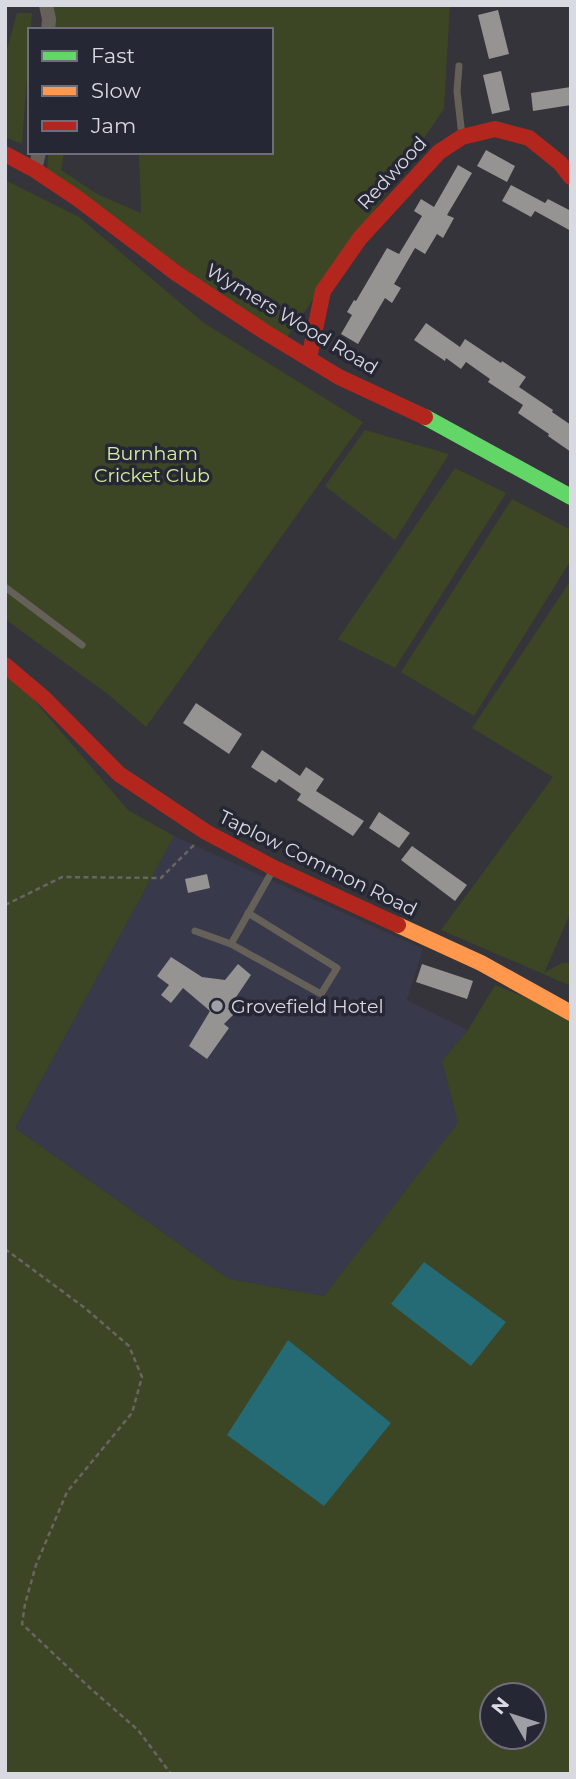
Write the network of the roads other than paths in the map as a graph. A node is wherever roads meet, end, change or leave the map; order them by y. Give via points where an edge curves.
1 (46, 5) edge
2 (48, 28) edge
3 (459, 66) dead end
4 (462, 136) junction
5 (5, 154) edge
6 (39, 154) edge
7 (35, 170) junction
8 (571, 177) edge
9 (309, 358) junction
10 (571, 497) edge
11 (5, 587) edge
12 (82, 645) dead end
13 (5, 665) edge
14 (274, 868) junction
15 (248, 913) junction
16 (195, 931) dead end
17 (231, 944) junction
18 (571, 1013) edge

1 - 2 street
3 - 4 lane
4 - 8 street, Redwood via 495,129 529,138
4 - 9 street, Redwood via 439,152 360,239 323,291
5 - 7 street, Wymers Wood Road
6 - 7 street
7 - 9 street, Wymers Wood Road via 176,273
9 - 10 street, Wymers Wood Road
11 - 12 lane
13 - 14 street, Taplow Common Road via 119,774 206,832
14 - 15 lane
14 - 18 street, Taplow Common Road via 481,963
15 - 17 lane
15 - 17 lane via 337,968 321,994
16 - 17 lane

